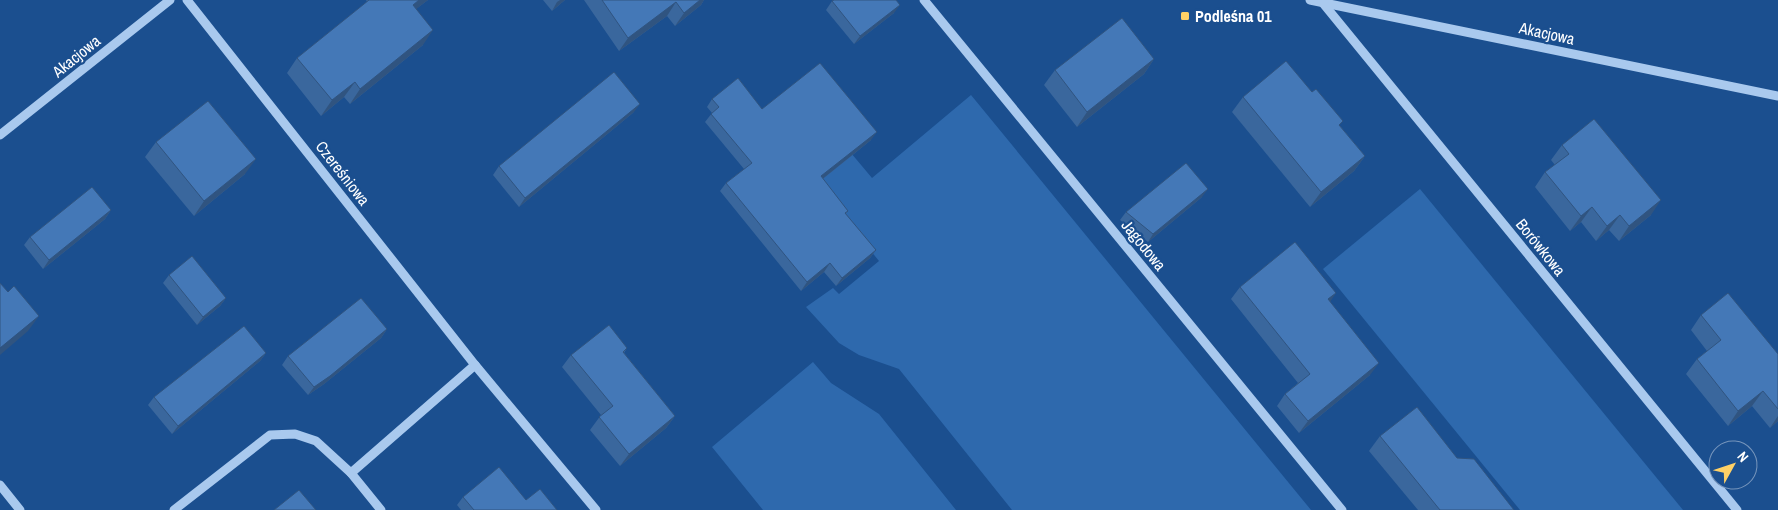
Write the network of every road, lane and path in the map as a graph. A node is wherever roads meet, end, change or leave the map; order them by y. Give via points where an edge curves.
1 (170, 0) edge
2 (187, 0) edge
3 (924, 0) edge
4 (1310, 0) edge
5 (1322, 2) junction
6 (1778, 96) edge
7 (0, 135) edge
8 (475, 365) junction
9 (350, 473) junction
10 (0, 485) edge
11 (20, 510) edge
12 (174, 510) edge
13 (381, 510) edge
14 (596, 510) edge
15 (1342, 510) edge
16 (1737, 510) edge

1 - 7 street, Akacjowa
2 - 8 street, Czereśniowa
3 - 15 street, Jagodowa
4 - 5 street, Akacjowa
5 - 6 street, Akacjowa
5 - 16 street, Borówkowa
8 - 9 street
8 - 14 street, Czereśniowa
9 - 12 street via 316,440 295,434 270,435
9 - 13 street
10 - 11 street

